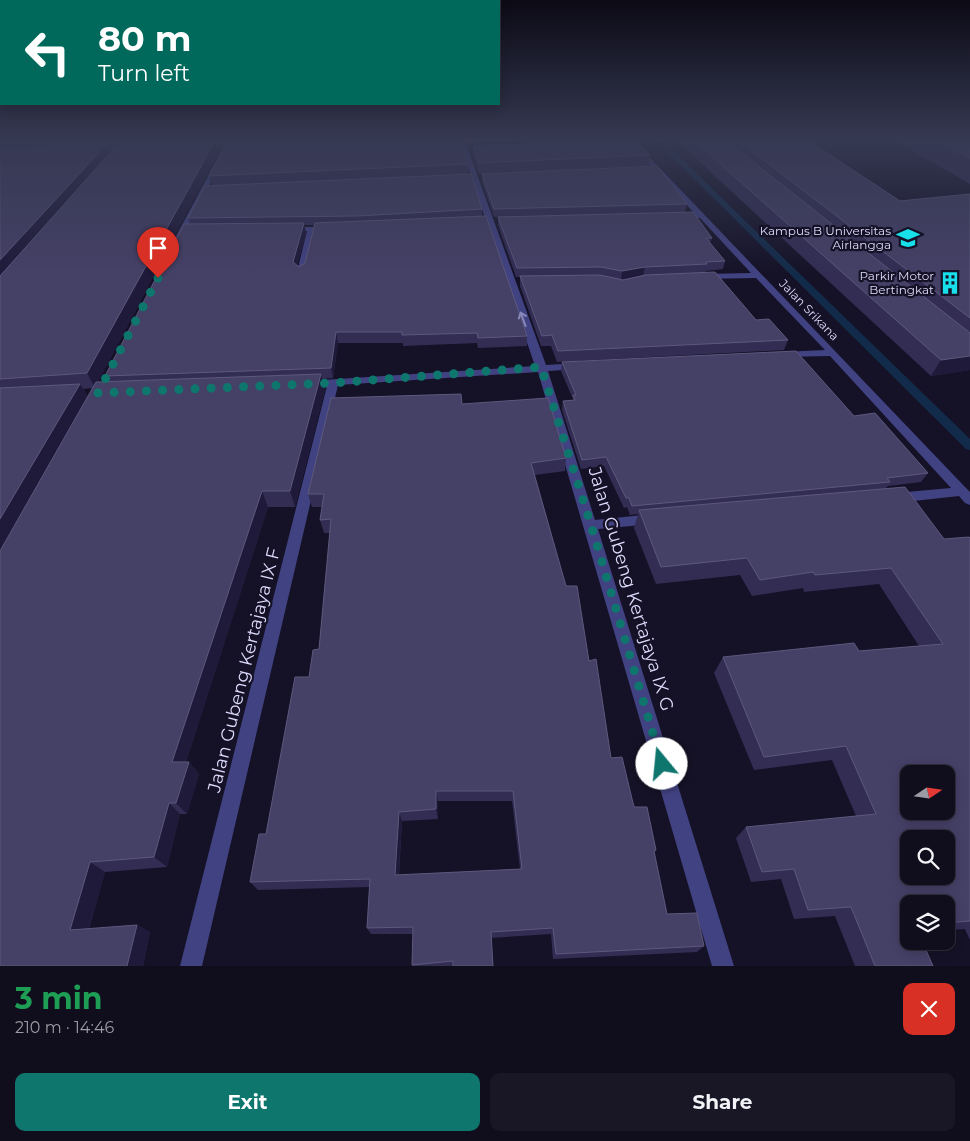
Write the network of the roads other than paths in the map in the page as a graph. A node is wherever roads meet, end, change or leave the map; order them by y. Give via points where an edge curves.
1 (207, 184) edge
2 (476, 184) edge
3 (668, 184) edge
4 (213, 189) edge
5 (204, 190) junction
6 (672, 216) edge
7 (700, 216) junction
8 (485, 221) junction
9 (499, 221) edge
10 (339, 228) edge
11 (312, 229) junction
12 (183, 230) junction
13 (192, 230) edge
14 (278, 230) edge
15 (174, 247) edge
16 (301, 272) edge
17 (757, 275) junction
18 (690, 278) edge
19 (833, 353) junction
20 (775, 356) edge
21 (590, 365) edge
22 (541, 367) junction
23 (333, 383) junction
24 (294, 385) edge
25 (966, 496) edge
26 (885, 499) edge
27 (669, 518) edge
28 (591, 525) junction
29 (191, 966) edge
30 (723, 966) edge

1 - 5 street
2 - 8 street, Jalan Gubeng Kertajaya IX G
3 - 7 street, Jalan Srikana
4 - 5 street
5 - 12 street
6 - 7 street
7 - 17 street, Jalan Srikana
8 - 9 street
22 -> 8 street, Jalan Gubeng Kertajaya IX G via 514,282
10 - 11 street
11 - 14 street
11 - 16 street
12 - 13 street
12 - 15 street
17 - 18 street
17 - 19 street, Jalan Srikana
19 - 20 street
19 - 25 street, Jalan Srikana
21 - 22 street
22 - 23 street
22 - 28 street, Jalan Gubeng Kertajaya IX G
23 - 24 street
23 - 29 street, Jalan Gubeng Kertajaya IX F
25 - 26 street
27 - 28 street
28 - 30 street, Jalan Gubeng Kertajaya IX G

